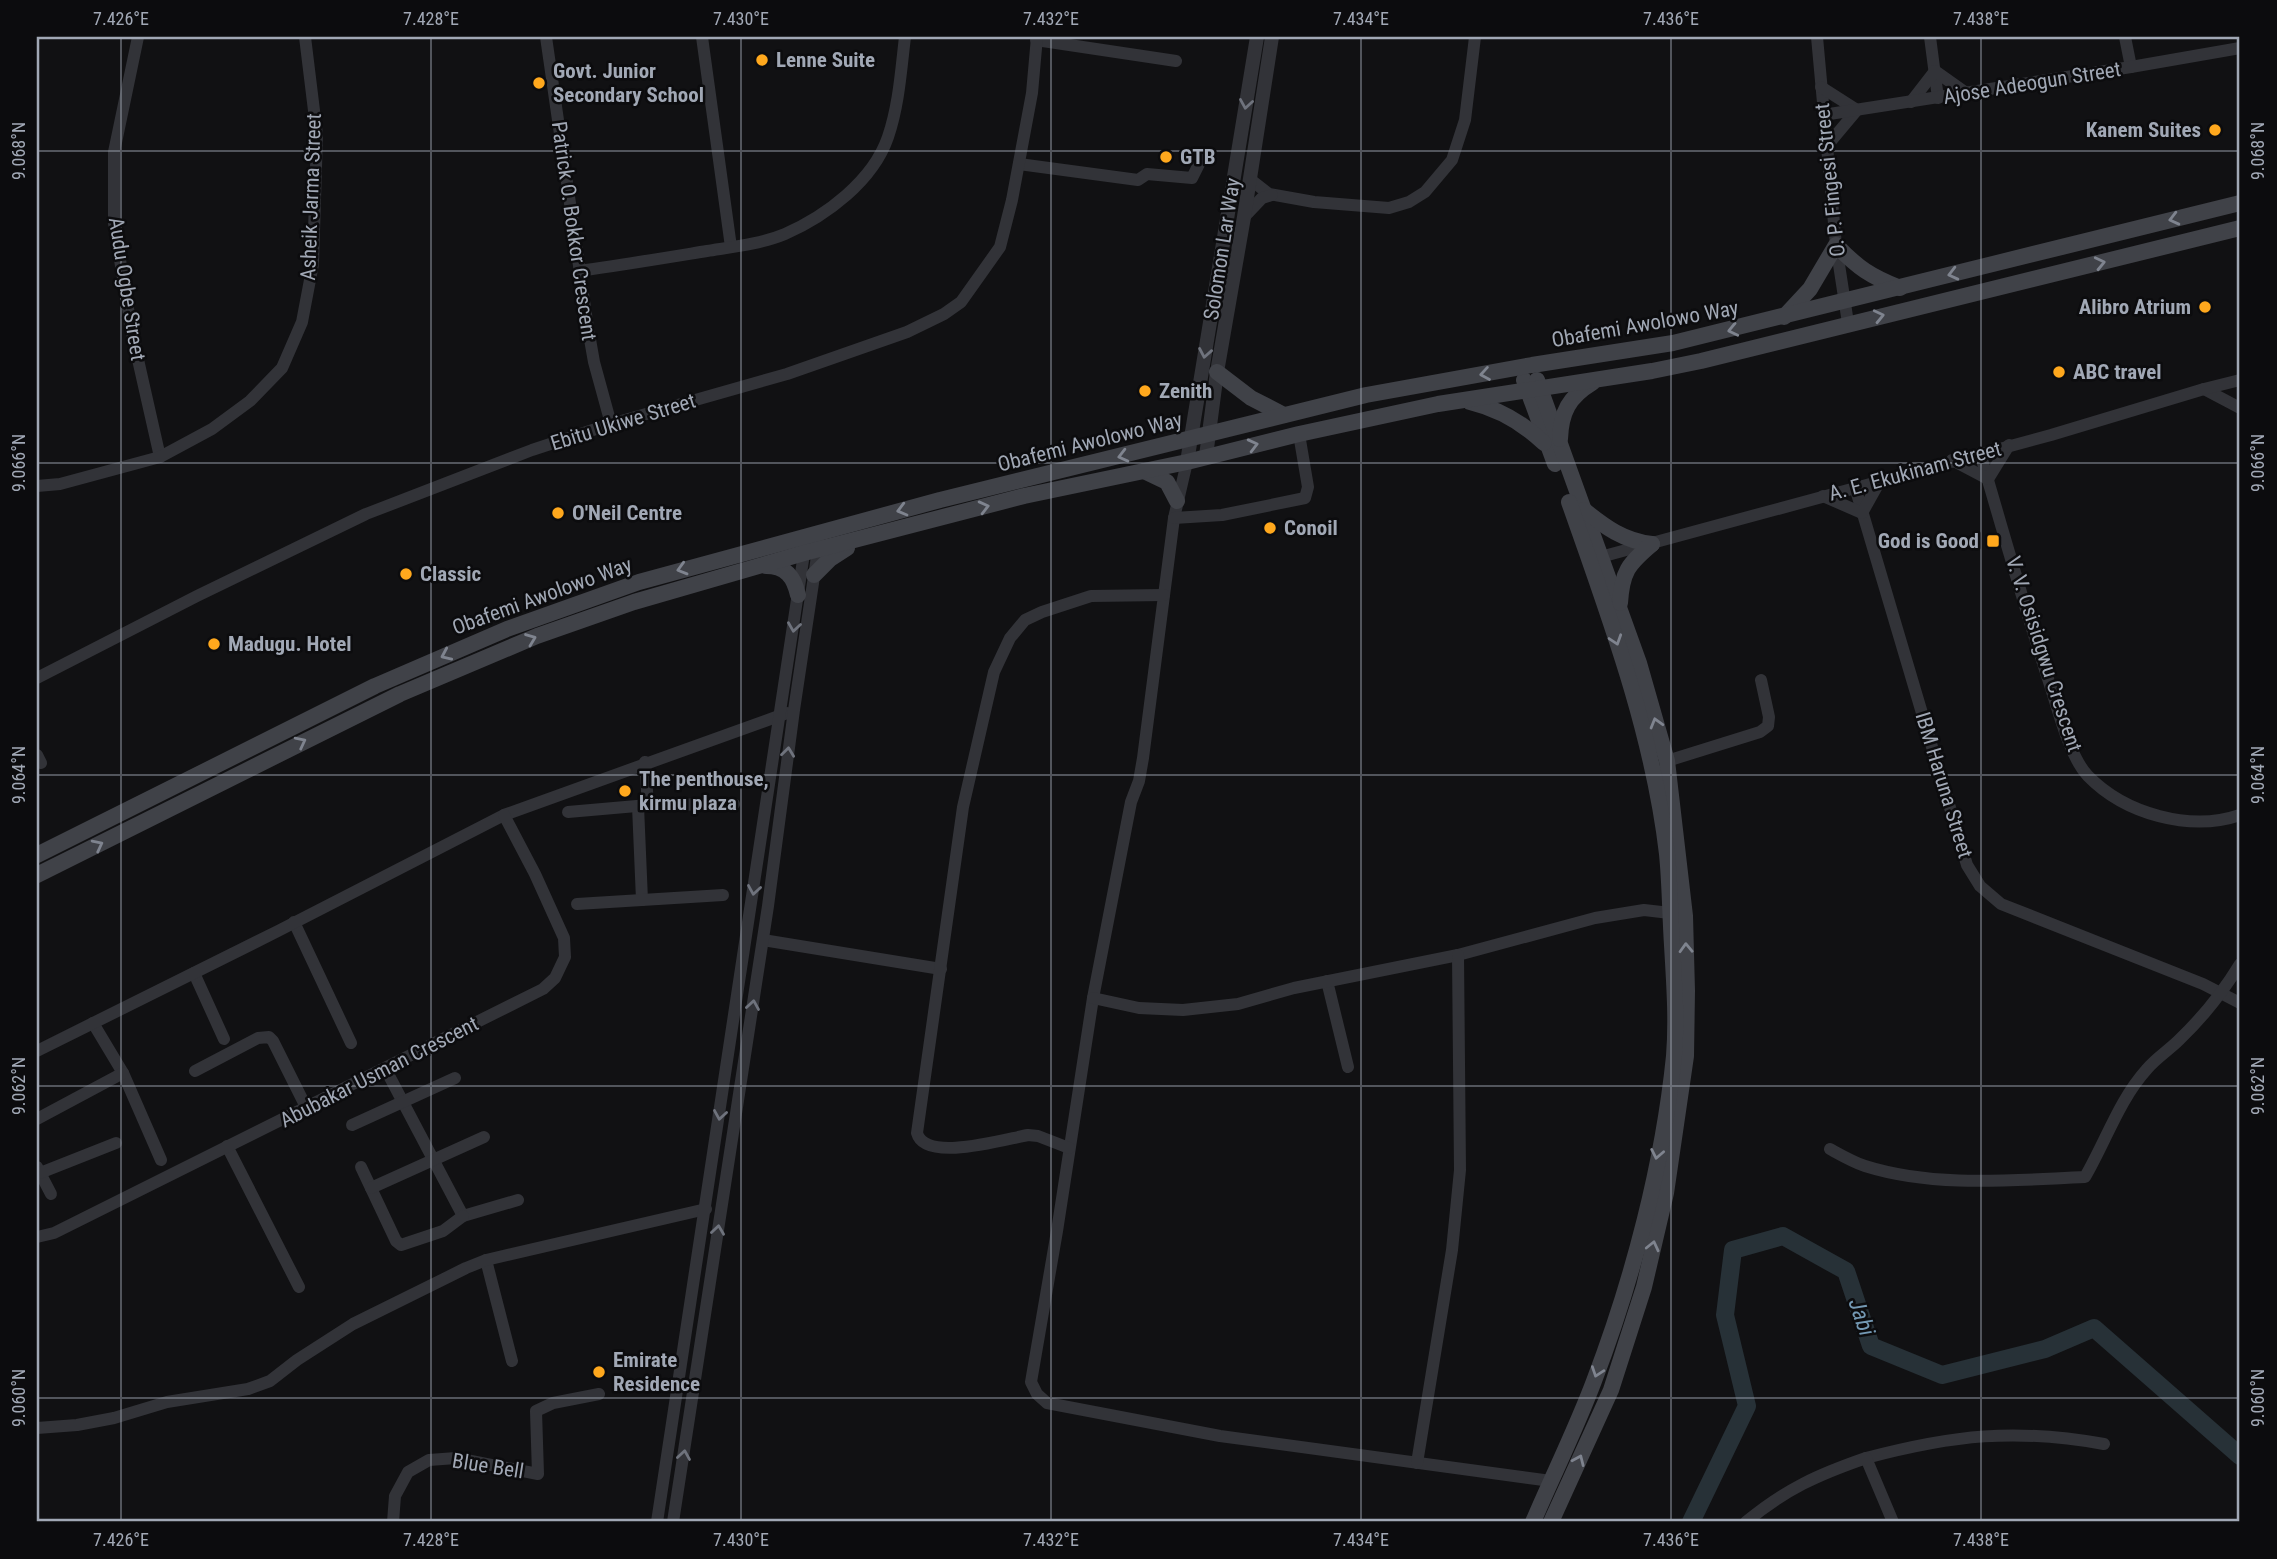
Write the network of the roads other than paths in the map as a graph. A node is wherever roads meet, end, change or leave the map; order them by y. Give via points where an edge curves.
1 (138, 37) edge
2 (306, 37) edge
3 (546, 37) edge
4 (702, 37) edge
5 (905, 37) edge
6 (1256, 37) edge
7 (1272, 37) edge
8 (1475, 37) edge
9 (1817, 37) edge
10 (1930, 37) edge
11 (2125, 37) edge
12 (1037, 38) edge
13 (2240, 48) edge
14 (1176, 61) dead end
15 (2131, 67) junction
16 (1935, 71) junction
17 (1821, 87) junction
18 (1965, 93) junction
19 (1938, 98) junction
20 (1911, 102) junction
21 (1857, 110) junction
22 (1823, 115) junction
23 (1826, 147) junction
24 (1204, 154) dead end
25 (1019, 164) junction
26 (1251, 180) junction
27 (1272, 195) junction
28 (2240, 203) edge
29 (1244, 217) junction
30 (2240, 228) edge
31 (1836, 245) junction
32 (731, 247) junction
33 (579, 271) junction
34 (1900, 288) junction
35 (1843, 301) junction
36 (1784, 317) junction
37 (1849, 323) junction
38 (1526, 367) junction
39 (1217, 372) junction
40 (1597, 380) junction
41 (2240, 380) edge
42 (1533, 388) junction
43 (2204, 389) junction
44 (1461, 400) junction
45 (2240, 408) edge
46 (1284, 415) junction
47 (611, 424) junction
48 (1299, 434) junction
49 (1208, 435) junction
50 (1189, 440) junction
51 (2009, 445) junction
52 (1555, 447) junction
53 (1980, 453) junction
54 (1206, 456) junction
55 (160, 457) junction
56 (1952, 460) junction
57 (1187, 461) junction
58 (1144, 471) junction
59 (1988, 479) junction
60 (1881, 480) junction
61 (37, 486) edge
62 (1854, 487) junction
63 (1823, 496) junction
64 (1177, 501) junction
65 (1583, 509) junction
66 (1862, 513) junction
67 (1174, 518) junction
68 (814, 534) junction
69 (876, 535) junction
70 (1652, 544) junction
71 (811, 552) junction
72 (1595, 558) junction
73 (760, 566) junction
74 (814, 575) junction
75 (1164, 595) junction
76 (798, 596) junction
77 (1620, 611) junction
78 (37, 678) edge
79 (1760, 680) dead end
80 (787, 712) junction
81 (1667, 761) junction
82 (645, 762) junction
83 (734, 804) dead end
84 (643, 806) junction
85 (568, 812) dead end
86 (504, 815) junction
87 (2240, 815) edge
88 (37, 855) edge
89 (37, 875) edge
90 (723, 895) dead end
91 (642, 900) junction
92 (577, 904) dead end
93 (1670, 913) junction
94 (295, 922) junction
95 (763, 940) junction
96 (1458, 955) junction
97 (2240, 964) edge
98 (941, 969) junction
99 (194, 973) junction
100 (1327, 981) junction
101 (2222, 994) junction
102 (1093, 998) junction
103 (2240, 1003) edge
104 (93, 1023) junction
105 (224, 1039) dead end
106 (351, 1043) dead end
107 (37, 1051) edge
108 (1348, 1067) dead end
109 (385, 1068) junction
110 (195, 1071) dead end
111 (123, 1073) junction
112 (455, 1078) dead end
113 (1676, 1087) junction
114 (402, 1101) junction
115 (307, 1109) junction
116 (37, 1119) edge
117 (352, 1125) dead end
118 (484, 1137) dead end
119 (116, 1143) dead end
120 (227, 1146) junction
121 (1069, 1148) junction
122 (1830, 1149) dead end
123 (433, 1158) junction
124 (161, 1160) dead end
125 (361, 1167) dead end
126 (38, 1170) edge
127 (371, 1188) junction
128 (51, 1194) dead end
129 (518, 1200) dead end
130 (706, 1209) junction
131 (463, 1216) junction
132 (37, 1237) edge
133 (486, 1260) junction
134 (299, 1287) dead end
135 (512, 1361) dead end
136 (599, 1394) dead end
137 (37, 1428) edge
138 (2104, 1444) dead end
139 (1866, 1458) junction
140 (1417, 1463) junction
141 (1551, 1481) junction
142 (393, 1522) edge
143 (657, 1522) edge
144 (673, 1522) edge
145 (1533, 1522) edge
146 (1551, 1522) edge
147 (1746, 1522) edge
148 (1893, 1522) edge

1 - 55 street, Audu Ogbe Street via 114,152 114,223 132,333
2 - 55 street, Asheik Jarma Street via 317,135 313,264 302,322 282,368 250,401 212,429
3 - 33 street, Patrick O. Bokkor Crescent
4 - 32 street
5 - 32 street via 888,138 862,179 814,219 782,235
6 -> 50 street, Solomon Lar Way
7 - 26 street, Solomon Lar Way
8 - 27 street via 1465,120 1452,160 1425,192 1389,208
9 - 17 street, O. P. Fingesi Street
10 - 16 street
11 - 15 street
12 - 14 street
12 - 25 street, Ebitu Ukiwe Street
13 - 15 street, Ajose Adeogun Street
15 - 18 street, Ajose Adeogun Street
16 - 18 street
16 - 19 street
16 - 20 street
17 - 21 street
17 - 22 street, O. P. Fingesi Street
18 - 19 street, Ajose Adeogun Street
19 - 20 street, Ajose Adeogun Street
20 - 21 street, Ajose Adeogun Street
21 - 22 street, Ajose Adeogun Street
21 - 23 street
22 - 23 street, O. P. Fingesi Street
23 - 31 street, O. P. Fingesi Street
24 - 25 street via 1192,178 1147,174 1138,180
25 - 47 street, Ebitu Ukiwe Street via 1000,247 961,302 944,314 787,374
26 - 27 street
26 - 29 street, Solomon Lar Way
27 - 29 street via 1262,198
28 -> 34 main road, Obafemi Awolowo Way
29 - 39 street, Solomon Lar Way
37 -> 30 main road, Obafemi Awolowo Way
31 - 34 main road via 1855,265
31 - 35 street, O. P. Fingesi Street
31 - 36 main road via 1810,289
32 - 33 street
33 - 47 street, Patrick O. Bokkor Crescent via 594,362
34 - 35 main road, Obafemi Awolowo Way
35 - 36 main road, Obafemi Awolowo Way
35 - 37 street, O. P. Fingesi Street
36 -> 38 main road, Obafemi Awolowo Way via 1674,344
37 - 40 main road, Obafemi Awolowo Way via 1725,356
38 - 42 main road
38 -> 46 main road, Obafemi Awolowo Way via 1409,386
39 - 46 main road via 1251,398
39 - 49 street, Solomon Lar Way
40 - 42 main road, Obafemi Awolowo Way
40 - 52 main road via 1568,403
41 - 43 street, A. E. Ekukinam Street
42 - 44 main road, Obafemi Awolowo Way
42 - 52 main road
43 - 45 street
43 - 51 street, A. E. Ekukinam Street
44 - 48 main road, Obafemi Awolowo Way
44 - 52 main road via 1503,413
46 - 49 main road, Obafemi Awolowo Way
47 - 78 street, Ebitu Ukiwe Street via 366,514
54 -> 48 main road, Obafemi Awolowo Way
48 - 67 street via 1308,487 1305,498 1222,516
49 - 50 main road, Obafemi Awolowo Way
49 - 54 street, Solomon Lar Way
50 - 57 street, Solomon Lar Way
50 -> 68 main road, Obafemi Awolowo Way
51 - 53 street, A. E. Ekukinam Street
51 - 59 street
52 - 65 main road
52 - 72 main road
53 - 56 street, A. E. Ekukinam Street
53 - 59 street, V. V. Osisidgwu Crescent
54 - 57 main road, Obafemi Awolowo Way
55 - 61 street, Asheik Jarma Street
56 - 59 street
56 - 60 street, A. E. Ekukinam Street
57 - 58 main road, Obafemi Awolowo Way
57 - 64 street
58 - 64 main road via 1167,482
69 -> 58 main road, Obafemi Awolowo Way via 1024,496
59 - 87 street, V. V. Osisidgwu Crescent via 2063,727 2087,775 2147,814 2204,822
60 - 62 street, A. E. Ekukinam Street
60 - 66 street
62 - 63 street, A. E. Ekukinam Street
62 - 66 street, IBM Haruna Street
63 - 66 street
63 - 70 street, A. E. Ekukinam Street
64 - 67 street
65 - 70 main road via 1619,536
65 - 72 main road
66 - 101 street, IBM Haruna Street via 1967,865 1980,886 2001,904
67 - 75 street
68 - 71 street
68 -> 88 main road, Obafemi Awolowo Way via 639,582 463,647 329,708
69 - 71 main road, Obafemi Awolowo Way
69 - 74 main road via 830,559
70 - 72 street, A. E. Ekukinam Street
70 - 77 main road via 1623,576
71 - 73 main road, Obafemi Awolowo Way
71 - 74 street
71 - 76 street
72 - 77 main road
72 -> 93 main road via 1651,764 1667,855
73 - 76 main road via 788,572
89 -> 73 main road, Obafemi Awolowo Way via 439,676 585,618
74 - 80 street
75 - 98 street via 1091,596 1026,620 1010,638 994,672 963,807
75 - 102 street via 1139,781
76 -> 80 street
81 -> 77 main road
79 - 81 street via 1768,726
80 - 82 street
95 -> 80 street
80 -> 130 street
113 -> 81 main road via 1686,1056 1685,916
82 - 84 street
82 - 86 street
83 - 84 street
84 - 85 street
84 - 91 street
86 - 94 street
86 - 109 street, Abubakar Usman Crescent via 564,937 565,957 560,968 543,989
90 - 91 street
91 - 92 street
93 - 96 street via 1644,910 1595,918
93 - 113 main road
94 - 99 street
94 - 106 street
95 - 98 street
144 -> 95 street
96 - 100 street
96 - 140 street via 1460,1170 1452,1250
97 - 101 street
98 - 121 street via 919,1140 934,1148 953,1149 1028,1135
99 - 104 street
99 - 105 street
100 - 102 street via 1238,1004 1183,1010 1139,1008
100 - 108 street
101 - 103 street, IBM Haruna Street
101 - 122 street via 2136,1083 2085,1177 1977,1181 1906,1175 1863,1165
102 - 121 street
104 - 107 street
104 - 111 street
109 - 114 street
109 - 115 street, Abubakar Usman Crescent
110 - 115 street via 258,1038 269,1037
111 - 116 street
111 - 124 street
112 - 114 street
113 -> 141 main road via 1627,1285 1594,1381
146 -> 113 main road via 1611,1390 1644,1287 1666,1193
114 - 117 street
114 - 123 street
115 - 120 street, Abubakar Usman Crescent
118 - 123 street
119 - 126 street
120 - 132 street, Abubakar Usman Crescent via 54,1233
120 - 134 street
121 - 140 street via 1031,1382 1042,1400 1220,1436
123 - 127 street
123 - 131 street
125 - 127 street
126 - 128 street
127 - 131 street via 401,1245 443,1231
129 - 131 street
130 - 133 street
130 - 143 street
133 - 135 street
133 - 137 street via 353,1324 270,1381 114,1418
136 - 142 street, Blue Bell via 536,1411 538,1474 456,1458 429,1460 408,1472 395,1496
138 - 139 street via 2019,1434 1970,1436
139 - 147 street via 1806,1480
139 - 148 street
140 - 141 street
141 - 145 main road

